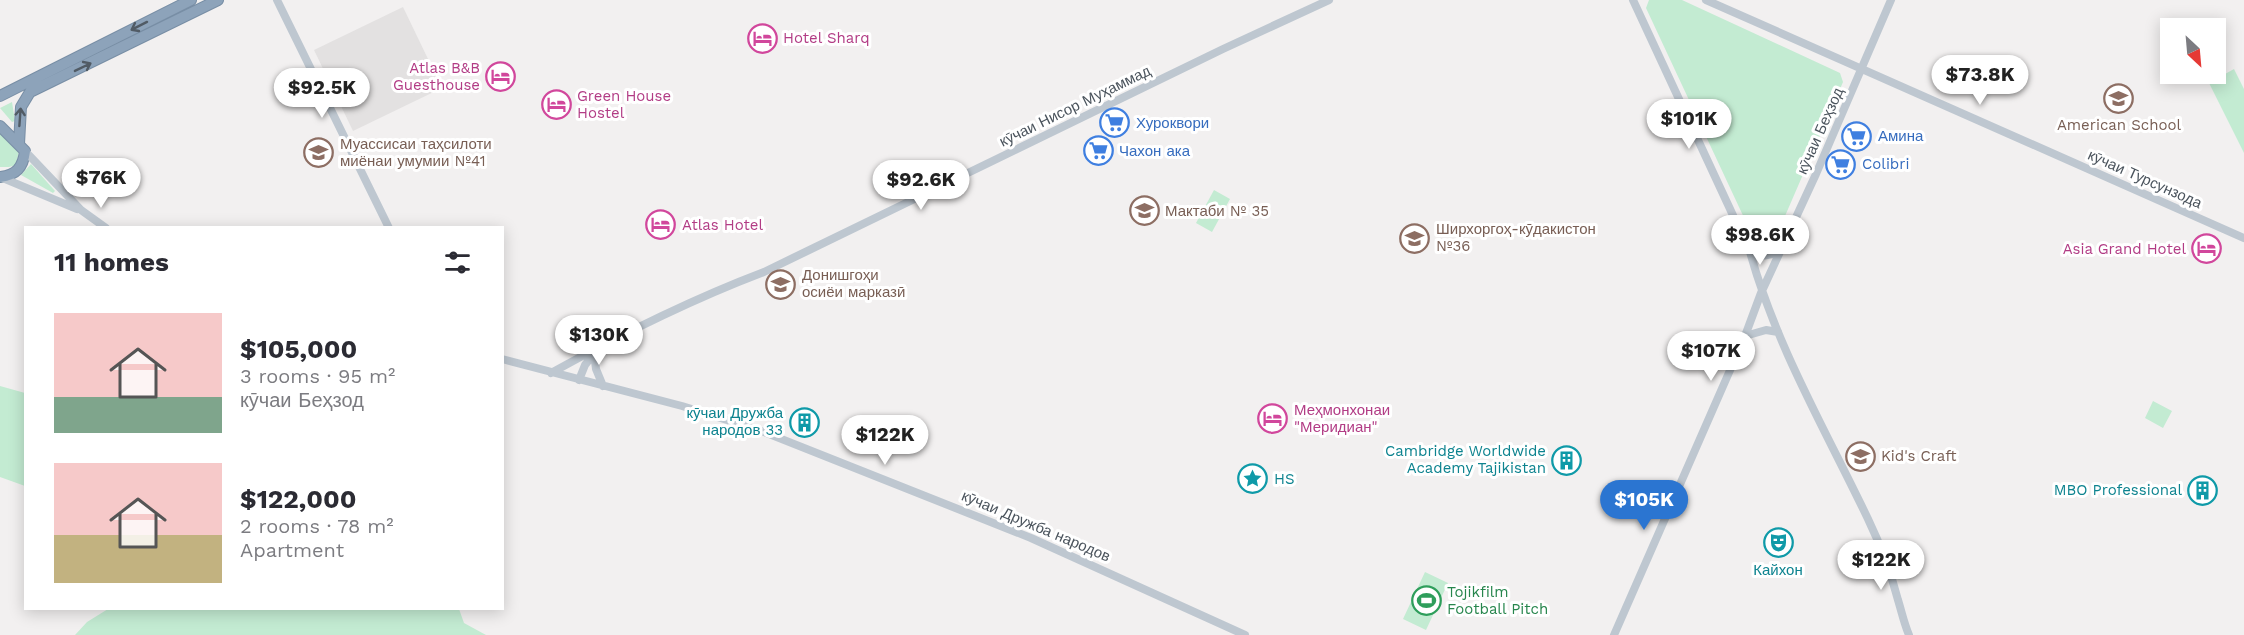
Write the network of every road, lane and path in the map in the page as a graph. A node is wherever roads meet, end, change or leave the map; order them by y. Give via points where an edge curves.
1 (191, 0) edge
2 (218, 0) edge
3 (277, 0) edge
4 (1329, 0) edge
5 (1633, 0) edge
6 (1642, 0) edge
7 (1706, 0) edge
8 (1891, 0) edge
9 (1638, 11) junction
10 (1862, 69) junction
11 (0, 96) edge
12 (0, 126) edge
13 (22, 148) junction
14 (0, 177) edge
15 (81, 210) junction
16 (103, 226) edge
17 (387, 226) edge
18 (2244, 238) edge
19 (1782, 249) junction
20 (1750, 252) junction
21 (1761, 293) junction
22 (1778, 332) junction
23 (1745, 336) junction
24 (605, 343) junction
25 (594, 353) junction
26 (504, 360) edge
27 (551, 373) junction
28 (579, 380) junction
29 (603, 386) junction
30 (1245, 635) edge
31 (1614, 635) edge
32 (1909, 635) edge

1 -> 11 highway
13 -> 2 highway via 21,107 30,92
3 - 17 street
4 - 24 street, кӯчаи Нисор Муҳаммад via 764,272 707,293
5 - 9 street
6 - 9 street
7 - 10 street, кӯчаи Турсунзода
8 - 10 street, кӯчаи Беҳзод
9 - 20 street
10 - 18 street, кӯчаи Турсунзода
10 - 19 street, кӯчаи Беҳзод
12 - 13 highway
13 - 14 highway via 20,169
13 - 15 street
14 - 15 street
15 - 16 street
19 - 20 street via 1767,256
19 - 21 street, кӯчаи Беҳзод
20 - 21 street
21 - 22 street
21 - 23 street, кӯчаи Беҳзод
22 - 23 street via 1766,330
22 - 32 street via 1872,527
23 - 31 street, кӯчаи Беҳзод
24 - 25 street, кӯчаи Нисор Муҳаммад
24 - 27 street, кӯчаи Нисор Муҳаммад
25 - 28 street, кӯчаи Нисор Муҳаммад
25 - 29 street
26 - 27 street, кӯчаи Дружба народов
27 - 28 street, кӯчаи Дружба народов
28 - 29 street, кӯчаи Дружба народов
29 - 30 street, кӯчаи Дружба народов via 759,430 1031,538

